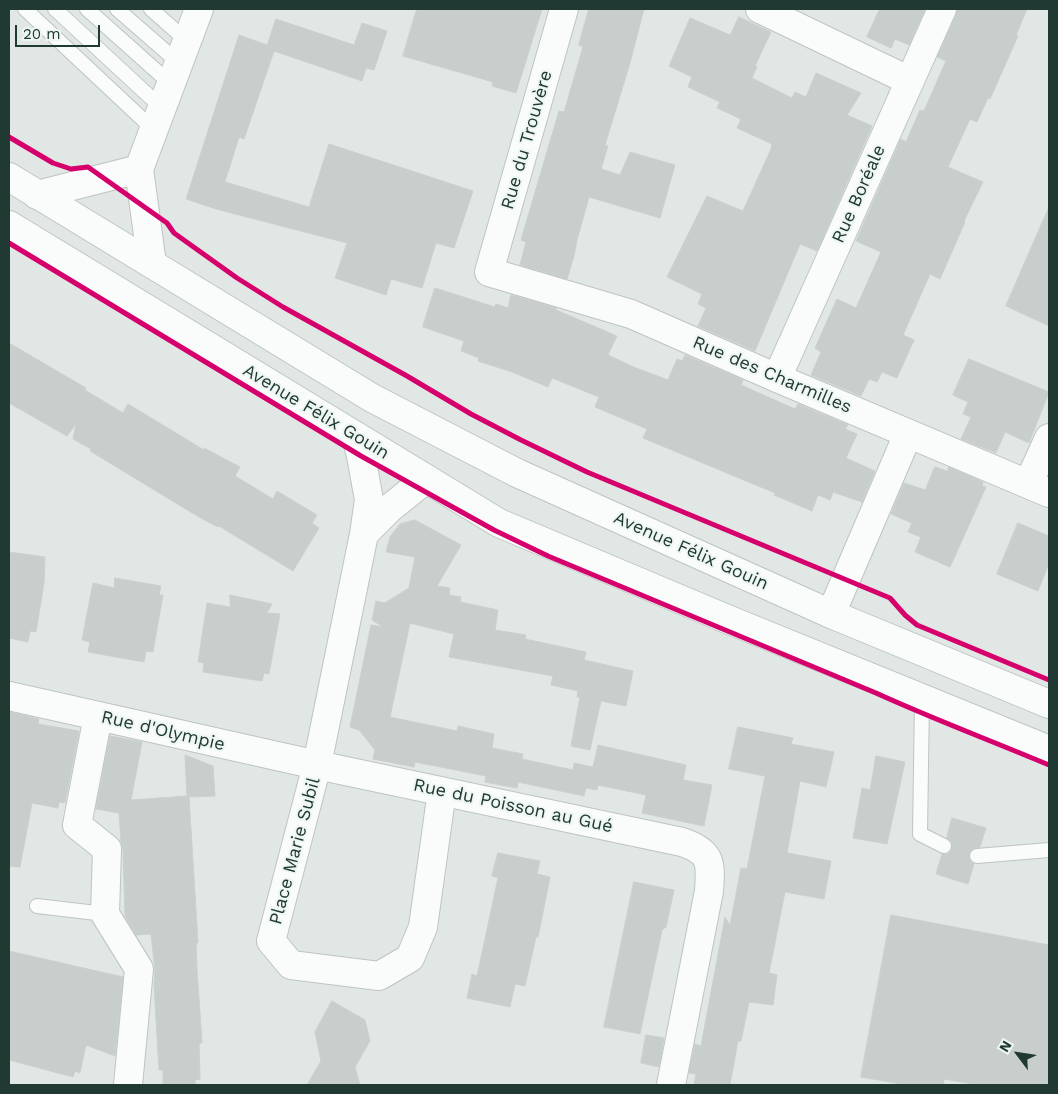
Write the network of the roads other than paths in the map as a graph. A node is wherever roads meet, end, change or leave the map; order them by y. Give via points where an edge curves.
1 (25, 9) edge
2 (55, 9) edge
3 (87, 9) edge
4 (118, 9) edge
5 (151, 9) edge
6 (564, 9) edge
7 (760, 9) edge
8 (942, 9) edge
9 (195, 11) edge
10 (910, 81) junction
11 (170, 85) junction
12 (140, 170) junction
13 (9, 177) edge
14 (37, 195) junction
15 (9, 226) edge
16 (152, 264) junction
17 (489, 272) joint
18 (776, 378) junction
19 (908, 434) junction
20 (356, 436) junction
21 (1049, 438) edge
22 (426, 479) junction
23 (1039, 489) edge
24 (364, 534) junction
25 (832, 614) junction
26 (9, 696) edge
27 (922, 699) junction
28 (1049, 704) edge
29 (98, 716) junction
30 (1049, 750) edge
31 (317, 765) junction
32 (442, 791) junction
33 (944, 846) dead end
34 (1049, 850) edge
35 (976, 856) dead end
36 (37, 906) dead end
37 (104, 914) junction
38 (128, 1085) edge
39 (671, 1085) edge

1 - 11 lane
2 - 11 lane
3 - 11 lane
4 - 11 lane
5 - 11 lane
6 - 17 street, Rue du Trouvère
7 - 10 street
8 - 10 street, Rue Boréale
9 - 11 street
10 - 18 street, Rue Boréale
11 - 12 street
12 - 14 street
12 - 16 street
13 - 14 street, Avenue Félix Gouin
14 - 16 street, Avenue Félix Gouin
15 - 20 street, Avenue Félix Gouin
16 - 25 street, Avenue Félix Gouin via 372,398 517,474
17 - 18 street, Rue des Charmilles via 631,314
18 - 19 street, Rue des Charmilles
19 - 23 street, Rue des Charmilles
19 - 25 street
20 - 22 street, Avenue Félix Gouin
20 - 24 street via 368,500
21 - 23 street
22 - 24 street
22 - 27 street, Avenue Félix Gouin via 499,523
24 - 31 street
25 - 28 street, Avenue Félix Gouin
26 - 29 street, Rue d'Olympie
27 - 30 street, Avenue Félix Gouin
27 - 33 lane via 920,834
29 - 31 street, Rue d'Olympie
29 - 37 street via 76,825 107,849
31 - 32 street, Rue du Poisson au Gué
31 - 32 street, Place Marie Subil via 271,941 291,965 379,976 410,958 423,927
32 - 39 street, Rue du Poisson au Gué via 682,842 695,846 706,856 710,868 709,892
34 - 35 lane
36 - 37 lane
37 - 38 street via 139,969

